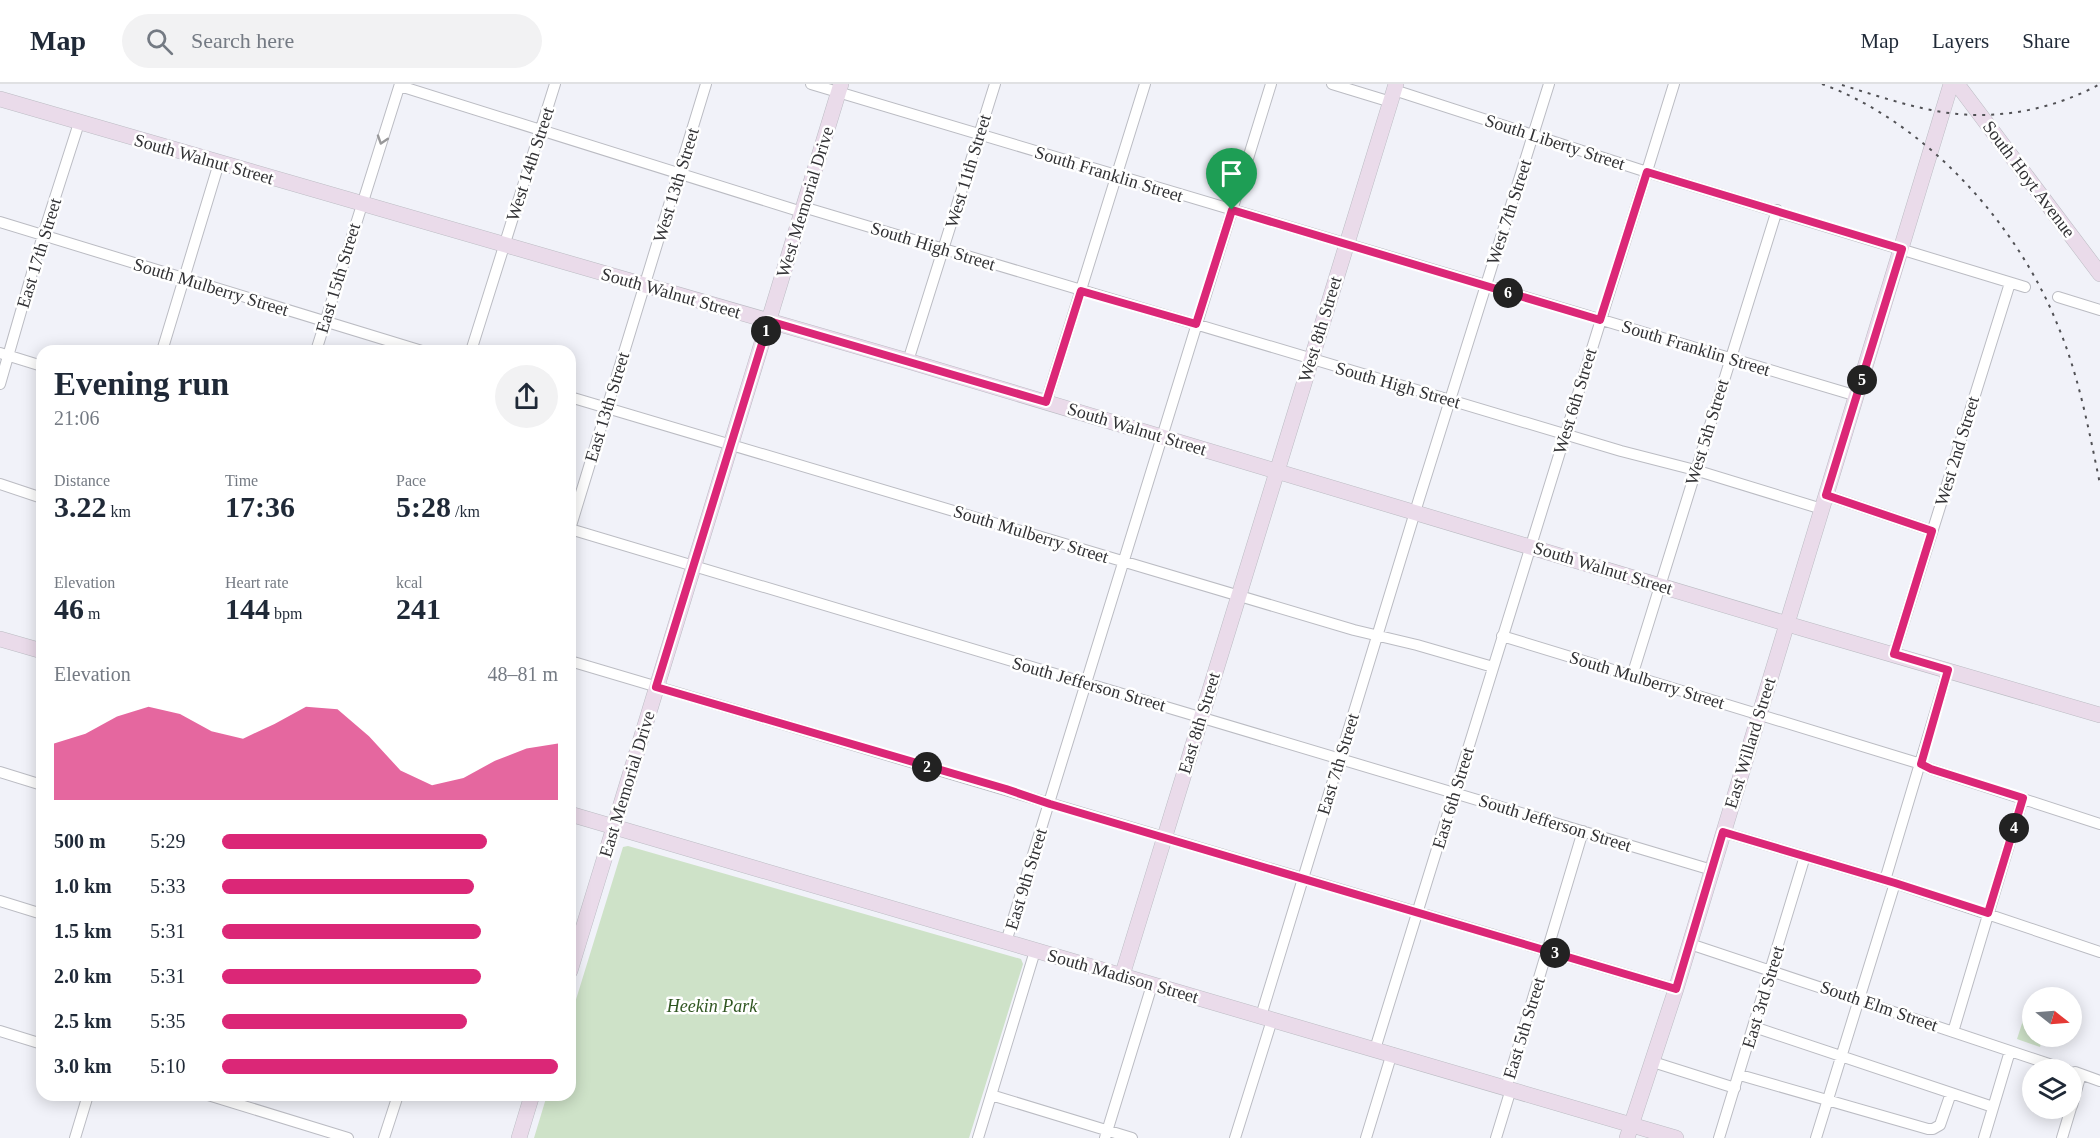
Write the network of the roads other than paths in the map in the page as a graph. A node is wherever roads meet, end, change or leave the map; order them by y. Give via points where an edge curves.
1 (555, 84) edge
2 (706, 84) edge
3 (811, 84) edge
4 (995, 84) edge
5 (1145, 84) edge
6 (1271, 84) edge
7 (1332, 84) edge
8 (1549, 84) edge
9 (1674, 84) edge
10 (1951, 84) edge
11 (1957, 84) edge
12 (400, 85) edge
13 (840, 88) edge
14 (1394, 92) edge
15 (0, 99) edge
16 (79, 123) junction
17 (541, 130) junction
18 (979, 134) junction
19 (1533, 135) junction
20 (219, 163) junction
21 (1647, 172) junction
22 (679, 174) junction
23 (1116, 176) junction
24 (361, 204) junction
25 (803, 209) junction
26 (1232, 210) junction
27 (1777, 210) junction
28 (0, 222) edge
29 (43, 235) junction
30 (504, 244) junction
31 (1346, 245) junction
32 (943, 249) junction
33 (1902, 249) junction
34 (2100, 274) edge
35 (184, 279) junction
36 (2010, 283) junction
37 (645, 285) junction
38 (1485, 286) junction
39 (2025, 287) dead end
40 (1081, 291) junction
41 (2058, 297) dead end
42 (2100, 310) edge
43 (1600, 320) junction
44 (325, 321) junction
45 (769, 321) junction
46 (1196, 324) junction
47 (164, 345) edge
48 (318, 345) edge
49 (403, 345) edge
50 (473, 345) edge
51 (4, 354) edge
52 (1311, 359) junction
53 (1730, 359) junction
54 (908, 361) junction
55 (36, 364) edge
56 (0, 384) edge
57 (1857, 396) junction
58 (576, 399) edge
59 (1450, 400) junction
60 (1046, 402) junction
61 (607, 408) junction
62 (1565, 434) junction
63 (1161, 436) junction
64 (730, 445) junction
65 (1276, 470) junction
66 (1695, 470) junction
67 (0, 484) edge
68 (36, 496) edge
69 (1824, 502) junction
70 (576, 509) edge
71 (1415, 512) junction
72 (576, 531) edge
73 (1932, 531) junction
74 (1530, 546) junction
75 (1124, 562) junction
76 (693, 566) junction
77 (1660, 585) junction
78 (1238, 596) junction
79 (1787, 623) junction
80 (1377, 636) junction
81 (1502, 636) junction
82 (0, 639) edge
83 (36, 649) edge
84 (1894, 654) junction
85 (576, 663) edge
86 (1492, 667) junction
87 (1948, 670) junction
88 (1632, 676) junction
89 (1087, 684) junction
90 (656, 687) junction
91 (1759, 714) junction
92 (2100, 715) edge
93 (1200, 717) junction
94 (1339, 759) junction
95 (1921, 764) junction
96 (0, 771) edge
97 (36, 783) edge
98 (1454, 793) junction
99 (2023, 798) junction
100 (1050, 804) junction
101 (576, 816) edge
102 (2100, 824) edge
103 (615, 828) junction
104 (1583, 831) junction
105 (1723, 832) junction
106 (1165, 837) junction
107 (1805, 856) junction
108 (1712, 870) junction
109 (1303, 879) junction
110 (1890, 882) junction
111 (0, 901) edge
112 (36, 912) edge
113 (1418, 913) junction
114 (1988, 913) junction
115 (576, 941) edge
116 (1006, 942) junction
117 (1690, 944) junction
118 (1035, 951) junction
119 (1547, 951) junction
120 (2100, 952) edge
121 (1772, 970) junction
122 (1122, 976) junction
123 (1152, 985) junction
124 (1676, 989) junction
125 (1859, 1000) junction
126 (1267, 1018) junction
127 (1754, 1027) junction
128 (0, 1031) edge
129 (1953, 1032) junction
130 (36, 1042) edge
131 (1375, 1049) junction
132 (2010, 1051) junction
133 (1392, 1053) junction
134 (1841, 1057) junction
135 (2034, 1059) edge
136 (1653, 1062) junction
137 (1740, 1075) junction
138 (2082, 1075) edge
139 (2100, 1081) edge
140 (1508, 1088) junction
141 (1735, 1088) junction
142 (1951, 1093) junction
143 (991, 1095) junction
144 (1828, 1100) junction
145 (86, 1101) edge
146 (228, 1101) edge
147 (396, 1101) edge
148 (530, 1101) edge
149 (1993, 1107) junction
150 (2068, 1119) edge
151 (1630, 1131) edge
152 (1106, 1134) edge
153 (75, 1138) edge
154 (348, 1138) edge
155 (384, 1138) edge
156 (519, 1138) edge
157 (978, 1138) edge
158 (1132, 1138) edge
159 (1235, 1138) edge
160 (1366, 1138) edge
161 (1496, 1138) edge
162 (1676, 1138) edge
163 (1719, 1138) edge
164 (1816, 1138) edge
165 (1984, 1138) edge
166 (2062, 1138) edge

1 - 17 street, West 14th Street
2 - 22 street, West 13th Street
3 - 13 street, South Franklin Street
4 - 18 street, West 11th Street
5 - 23 street
6 - 26 street, East 9th Street
7 - 14 street, South Liberty Street
8 - 19 street, West 7th Street
9 - 21 street, West 6th Street
10 - 33 main road, East Willard Street
11 - 34 main road, South Hoyt Avenue
12 - 17 street, South High Street
12 -> 24 street, East 15th Street
13 - 18 street, South Franklin Street
13 - 25 main road, West Memorial Drive
14 - 19 street, South Liberty Street
14 - 31 main road, West 8th Street
15 - 16 main road, South Walnut Street
16 - 20 main road, South Walnut Street
16 - 29 street, East 17th Street
17 - 22 street, South High Street
17 - 30 street, West 14th Street
18 - 23 street, South Franklin Street
18 - 32 street, West 11th Street
19 - 21 street, South Liberty Street
19 - 38 street, West 7th Street
20 - 24 main road, South Walnut Street
20 - 35 street
21 - 27 street, South Liberty Street
21 - 43 street, West 6th Street
22 - 25 street, South High Street
22 - 37 street, West 13th Street
23 - 26 street, South Franklin Street
23 - 40 street
24 - 30 main road, South Walnut Street
24 - 44 street, East 15th Street
25 - 32 street, South High Street
25 - 45 main road, West Memorial Drive
26 - 31 street, South Franklin Street
26 - 46 street, East 9th Street
27 - 33 street, South Liberty Street
27 - 53 street, West 5th Street
28 - 29 street, South Mulberry Street
29 - 35 street, South Mulberry Street
29 - 51 street, East 17th Street
30 - 37 main road, South Walnut Street
30 - 50 street, West 14th Street
31 - 38 street, South Franklin Street
31 - 52 main road, West 8th Street
32 - 40 street, South High Street
32 - 54 street, West 11th Street
33 - 36 street, South Liberty Street
33 - 57 main road, East Willard Street
35 - 44 street, South Mulberry Street
35 - 47 street
36 - 39 street, South Liberty Street
36 - 73 street, West 2nd Street
37 - 45 main road, South Walnut Street
37 - 61 street, East 13th Street
38 - 43 street, South Franklin Street
38 - 59 street, West 7th Street
40 - 46 street, South High Street
40 - 60 street
41 - 42 street
43 - 53 street, South Franklin Street
43 - 62 street, West 6th Street
44 - 48 street, East 15th Street
44 - 49 street, South Mulberry Street
45 - 54 main road, South Walnut Street
45 - 64 main road, East Memorial Drive
46 - 52 street, South High Street
46 - 63 street, East 9th Street
51 - 55 street
51 - 56 street, East 17th Street
52 - 59 street, South High Street
52 - 65 main road, West 8th Street
53 - 57 street, South Franklin Street
53 - 66 street, West 5th Street
54 - 60 main road, South Walnut Street
57 - 69 main road, East Willard Street
58 - 61 street, South Mulberry Street
59 - 62 street, South High Street
59 - 71 street, West 7th Street
60 - 63 main road, South Walnut Street
61 - 64 street, South Mulberry Street
61 - 70 street, East 13th Street
62 - 66 street, South High Street
62 - 74 street, West 6th Street
63 - 65 main road, South Walnut Street
63 - 75 street, East 9th Street
64 - 75 street, South Mulberry Street
64 - 76 main road, East Memorial Drive
65 - 71 main road, South Walnut Street
65 - 78 main road, East 8th Street
66 - 69 street, South High Street
66 - 77 street, West 5th Street
67 - 68 street
69 - 73 street, South High Street
69 - 79 main road, East Willard Street
71 - 74 main road, South Walnut Street
71 - 80 street, East 7th Street
72 - 76 street, South Jefferson Street
73 - 84 street, West 2nd Street
74 - 77 main road, South Walnut Street
74 - 81 street, East 6th Street
75 - 78 street, South Mulberry Street
75 - 89 street, East 9th Street
76 - 89 street, South Jefferson Street
76 - 90 main road, East Memorial Drive
77 - 79 main road, South Walnut Street
77 - 88 street
78 - 80 street, South Mulberry Street
78 - 93 main road, East 8th Street
79 - 84 main road, South Walnut Street
79 - 91 main road, East Willard Street
80 - 86 street, South Mulberry Street
80 - 94 street, East 7th Street
81 - 86 street, East 6th Street
81 - 88 street, South Mulberry Street
82 - 83 main road
84 - 87 main road, South Walnut Street
85 - 90 street
86 - 98 street, East 6th Street
87 - 92 main road, South Walnut Street
87 - 95 street
88 - 91 street, South Mulberry Street
89 - 93 street, South Jefferson Street
89 - 100 street, East 9th Street
90 - 100 street
90 - 103 main road, East Memorial Drive
91 - 95 street, South Mulberry Street
91 - 105 main road, East Willard Street
93 - 94 street, South Jefferson Street
93 - 106 main road, East 8th Street
94 - 98 street, South Jefferson Street
94 - 109 street, East 7th Street
95 - 99 street, South Mulberry Street
95 - 110 street
96 - 97 street
98 - 104 street, South Jefferson Street
98 - 113 street, East 6th Street
99 - 102 street, South Mulberry Street
99 - 114 street
100 - 106 street
100 - 116 street, East 9th Street
101 - 103 main road, South Madison Street
103 - 115 main road, East Memorial Drive
103 - 116 main road, South Madison Street
104 - 108 street, South Jefferson Street
104 - 119 street, East 5th Street
105 - 107 street
105 - 108 main road, East Willard Street
106 - 109 street
106 - 122 main road, East 8th Street
107 - 110 street
107 - 121 street, East 3rd Street
108 - 117 main road, East Willard Street
109 - 113 street
109 - 126 street, East 7th Street
110 - 114 street
110 - 125 street
111 - 112 street
113 - 119 street
113 - 131 street, East 6th Street
114 - 120 street
114 - 129 street
116 - 118 main road, South Madison Street
117 - 121 street, South Elm Street
117 - 124 main road, East Willard Street
118 - 122 main road, South Madison Street
118 - 143 street, East 9th Street
119 - 124 street
119 - 140 street, East 5th Street
121 - 125 street, South Elm Street
121 - 127 street, East 3rd Street
122 - 123 main road, South Madison Street
123 - 126 main road, South Madison Street
123 - 152 street
124 - 136 main road, East Willard Street
125 - 129 street, South Elm Street
125 - 134 street
126 - 131 main road, South Madison Street
126 - 159 street, East 7th Street
127 - 134 street
127 - 137 street, East 3rd Street
128 - 130 street
129 - 132 street, South Elm Street
131 - 133 main road, South Madison Street
132 - 135 street, South Elm Street
132 - 149 street
133 - 140 main road, South Madison Street
133 - 160 street
134 - 142 street
134 - 144 street
136 - 141 street
136 - 151 main road, East Willard Street
137 - 141 street, East 3rd Street
137 - 144 street
138 - 139 street
140 - 151 main road, South Madison Street
140 - 161 street, East 5th Street
141 - 163 street, East 3rd Street
142 - 144 street via 1940,1125 1933,1130
142 - 149 street
143 - 152 street
143 - 157 street, East 9th Street
144 - 164 street
145 - 153 street
146 - 154 street
147 - 155 street
148 - 156 main road
149 - 165 street
150 - 166 street
151 - 162 main road, South Madison Street
152 - 158 street

